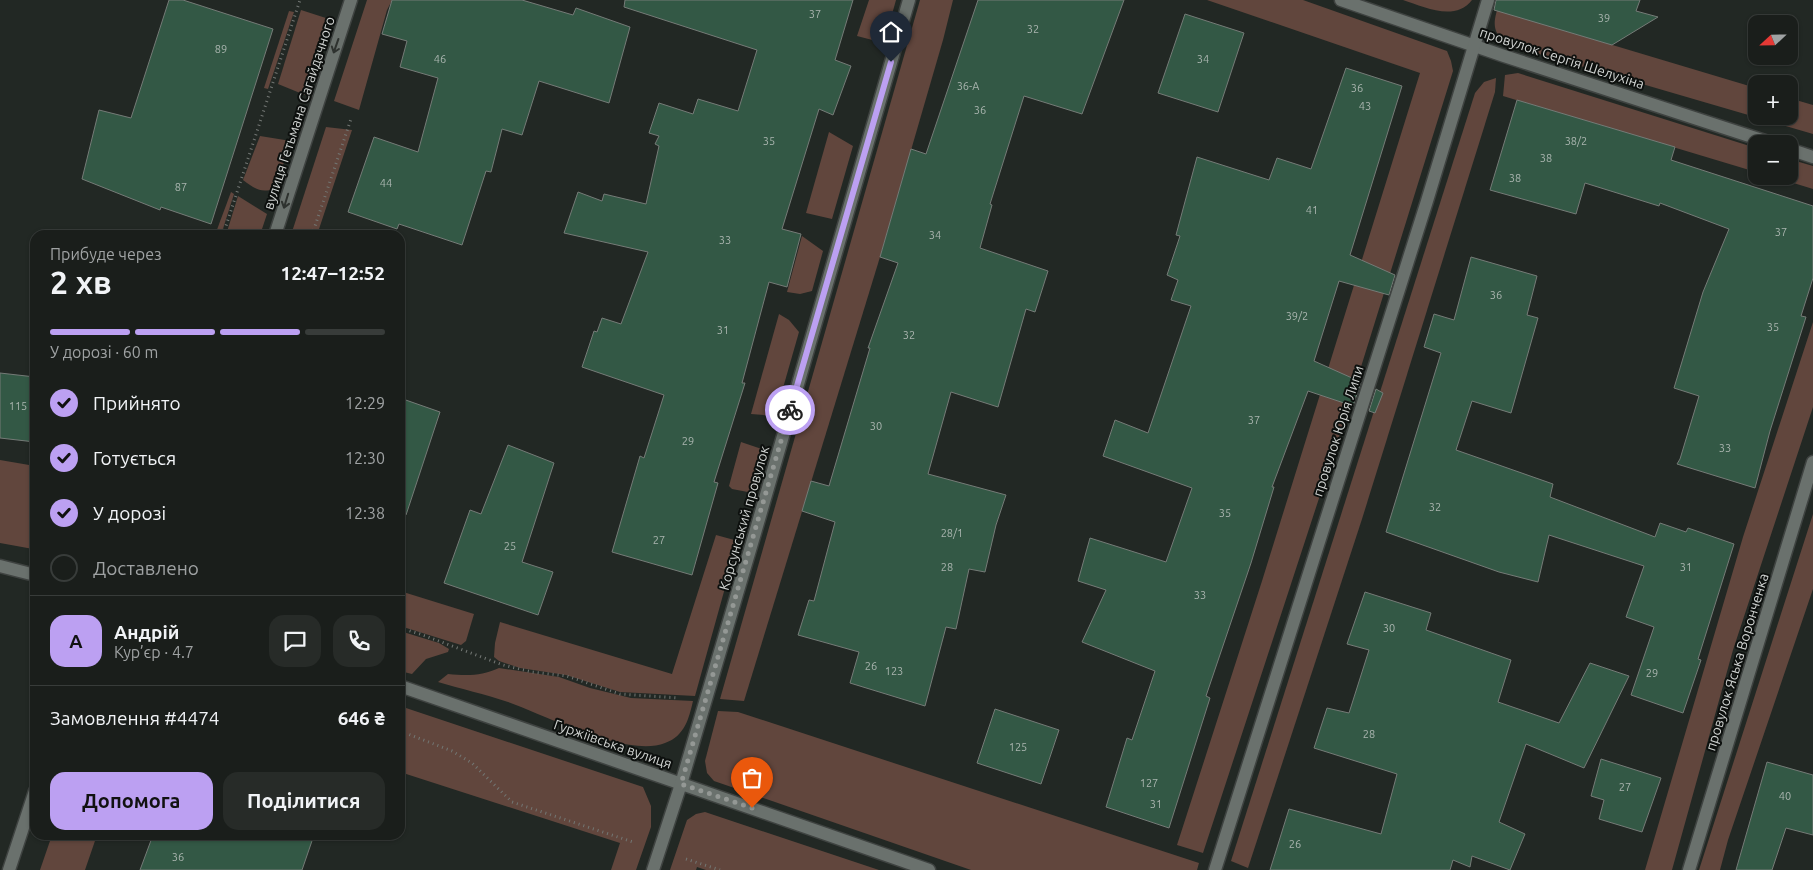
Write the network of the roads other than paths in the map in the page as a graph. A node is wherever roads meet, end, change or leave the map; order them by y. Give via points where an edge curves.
1 (351, 0) edge
2 (909, 0) edge
3 (1341, 0) edge
4 (1488, 0) edge
5 (1474, 45) junction
6 (1748, 135) edge
7 (1798, 152) edge
8 (1813, 157) edge
9 (277, 230) edge
10 (1813, 462) edge
11 (1809, 491) edge
12 (0, 566) edge
13 (30, 573) edge
14 (405, 688) edge
15 (681, 784) junction
16 (30, 806) edge
17 (9, 870) edge
18 (653, 870) edge
19 (929, 870) edge
20 (1215, 870) edge
21 (1689, 870) edge

1 -> 9 street, вулиця Гетьмана Сагайдачного
2 - 15 street, Корсунський провулок
3 - 5 street, провулок Сергія Шелухіна
4 - 5 street, провулок Юрія Липи
5 - 6 street, провулок Сергія Шелухіна
5 - 20 street, провулок Юрія Липи
7 - 8 street
10 - 11 street, провулок Яська Воронченка
11 - 21 street, провулок Яська Воронченка
12 - 13 street
14 - 15 street, Гуржіївська вулиця
15 - 18 street, Корсунський провулок
15 - 19 street, Гуржіївська вулиця
16 - 17 street

